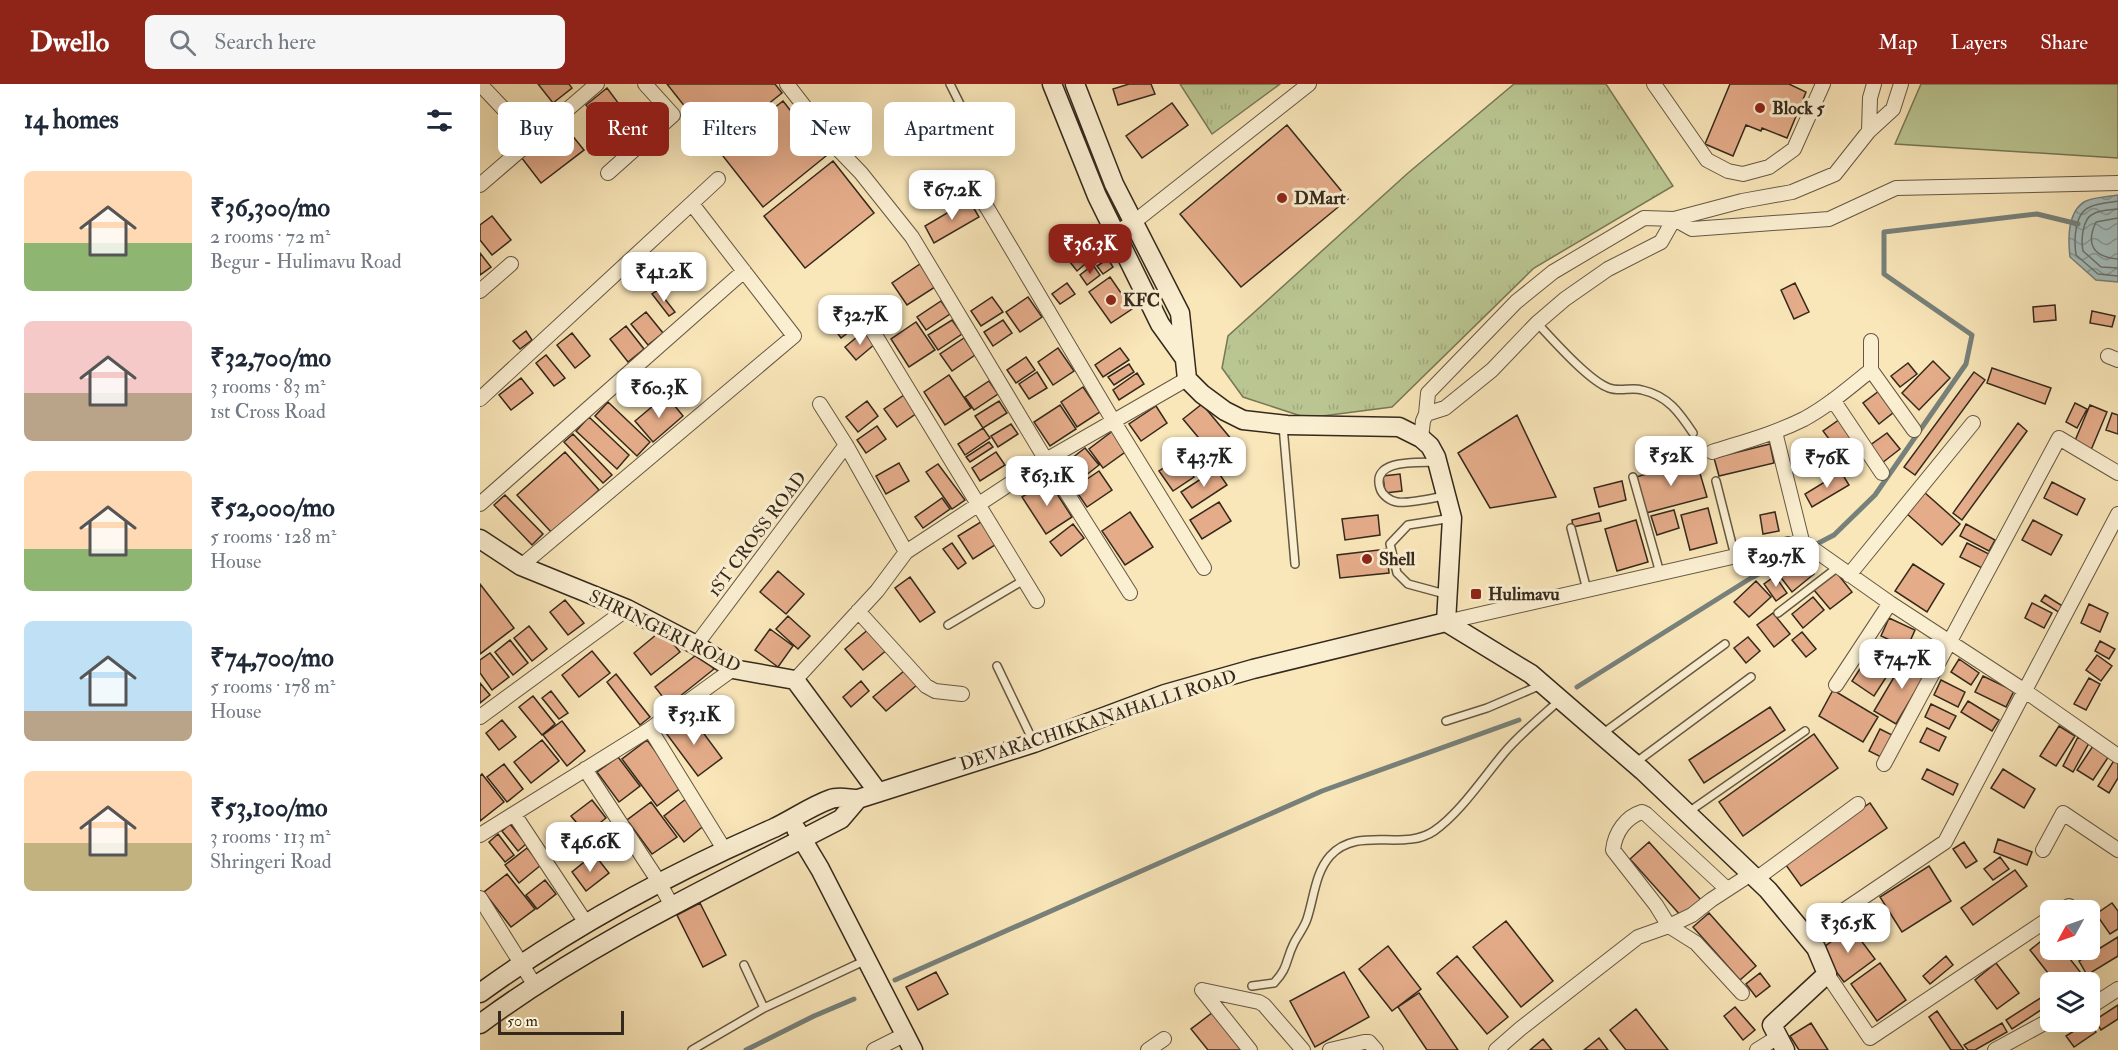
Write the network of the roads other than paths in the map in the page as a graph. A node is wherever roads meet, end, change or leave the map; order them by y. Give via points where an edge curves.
1 (480, 84) edge
2 (597, 84) edge
3 (645, 84) edge
4 (787, 84) edge
5 (950, 84) edge
6 (1052, 84) edge
7 (1075, 84) edge
8 (1309, 84) edge
9 (1654, 84) edge
10 (1823, 84) edge
11 (1874, 84) edge
12 (1901, 84) edge
13 (959, 102) edge
14 (498, 103) edge
15 (574, 103) edge
16 (1869, 131) junction
17 (512, 156) edge
18 (608, 172) dead end
19 (718, 179) dead end
20 (2118, 183) edge
21 (480, 184) edge
22 (976, 189) dead end
23 (692, 204) junction
24 (1674, 219) junction
25 (1134, 222) junction
26 (1115, 233) junction
27 (511, 264) dead end
28 (744, 271) junction
29 (480, 291) edge
30 (861, 312) dead end
31 (1537, 323) junction
32 (1871, 341) dead end
33 (1183, 356) junction
34 (1871, 370) junction
35 (1187, 379) junction
36 (480, 399) edge
37 (1833, 400) junction
38 (820, 404) dead end
39 (1426, 414) junction
40 (1114, 422) junction
41 (1972, 423) dead end
42 (1283, 425) junction
43 (1914, 430) dead end
44 (1775, 432) junction
45 (1693, 433) dead end
46 (1421, 438) junction
47 (846, 445) junction
48 (1712, 452) dead end
49 (1046, 460) junction
50 (1437, 462) junction
51 (1882, 473) dead end
52 (2118, 473) edge
53 (1633, 477) dead end
54 (1716, 480) dead end
55 (1446, 496) junction
56 (480, 504) edge
57 (978, 505) junction
58 (2118, 514) edge
59 (1452, 518) junction
60 (1571, 528) dead end
61 (480, 539) edge
62 (2112, 540) edge
63 (1802, 542) junction
64 (906, 552) junction
65 (1736, 556) junction
66 (1295, 564) dead end
67 (521, 566) junction
68 (1204, 568) dead end
69 (1843, 571) junction
70 (1660, 573) junction
71 (1024, 580) junction
72 (1587, 590) junction
73 (1130, 593) dead end
74 (1447, 595) junction
75 (1037, 601) dead end
76 (1890, 603) junction
77 (627, 609) junction
78 (858, 611) junction
79 (1778, 614) dead end
80 (1446, 622) junction
81 (948, 625) dead end
82 (1950, 642) junction
83 (1725, 644) dead end
84 (696, 645) junction
85 (997, 666) dead end
86 (733, 669) junction
87 (1751, 677) dead end
88 (795, 680) junction
89 (1543, 684) junction
90 (1836, 685) dead end
91 (2025, 691) junction
92 (962, 694) dead end
93 (1561, 699) junction
94 (480, 717) edge
95 (1446, 721) dead end
96 (650, 729) junction
97 (1804, 731) dead end
98 (1602, 734) junction
99 (1034, 743) junction
100 (2118, 756) edge
101 (1635, 763) junction
102 (1884, 764) dead end
103 (585, 769) junction
104 (878, 792) junction
105 (858, 799) junction
106 (1858, 804) dead end
107 (514, 813) junction
108 (1687, 813) junction
109 (791, 820) junction
110 (480, 835) edge
111 (802, 839) junction
112 (724, 849) junction
113 (2043, 850) dead end
114 (2118, 850) edge
115 (1754, 876) junction
116 (659, 882) junction
117 (1727, 890) junction
118 (480, 898) edge
119 (672, 906) junction
120 (586, 923) junction
121 (2040, 925) edge
122 (1669, 926) junction
123 (1806, 936) junction
124 (867, 960) junction
125 (521, 963) junction
126 (744, 965) dead end
127 (1827, 974) junction
128 (534, 984) junction
129 (1252, 986) dead end
130 (2118, 989) edge
131 (480, 993) edge
132 (1742, 993) dead end
133 (2100, 1001) edge
134 (764, 1008) junction
135 (480, 1024) edge
136 (2040, 1025) edge
137 (1164, 1039) dead end
138 (909, 1042) edge
139 (1781, 1043) edge
140 (692, 1050) edge
141 (874, 1050) edge
142 (1148, 1050) edge
143 (1250, 1050) edge
144 (1303, 1050) edge
145 (1330, 1050) edge
146 (1377, 1050) edge
147 (1496, 1050) edge
148 (1757, 1050) edge
149 (1995, 1050) edge

1 - 14 street
2 - 15 street
3 - 18 street via 673,115
4 - 49 street via 912,237
5 - 13 lane
6 - 26 main road
7 - 25 main road via 1114,184
8 - 25 street
9 - 10 street via 1707,160 1743,174 1769,166 1794,149
11 - 16 street
12 - 16 street via 1893,109
16 - 24 street via 1835,174 1792,192
17 - 21 street
19 - 23 street
20 - 24 street via 1896,188 1829,219 1692,229
22 - 40 street
23 - 28 street
23 - 36 street
24 - 31 street via 1661,242 1608,269
24 - 39 street via 1644,218 1553,272 1516,302 1428,393
25 - 26 street
25 - 33 main road via 1180,314
26 - 33 main road via 1160,324
27 - 29 street
28 - 56 street
28 - 67 street via 794,336
30 - 57 street
31 - 39 street via 1492,370 1445,408
31 - 45 lane via 1582,369 1609,388 1641,389 1676,407
32 - 34 street
33 - 35 main road
34 - 37 street
34 - 43 street
35 - 40 street
35 - 42 main road via 1225,411 1244,420
37 - 44 street
37 - 51 street
38 - 47 street
39 - 46 street
40 - 49 street
40 - 68 street
41 - 69 street
42 - 46 main road via 1399,427
42 - 66 lane
44 - 48 street
44 - 63 street
46 - 50 main road via 1430,446
47 - 64 street
47 - 84 street, 1ST CROSS ROAD
49 - 57 street
49 - 73 street
50 - 55 main road
50 - 55 lane via 1384,468 1379,476 1380,488 1384,496 1397,502
52 - 82 street via 2059,438
53 - 70 lane
54 - 65 lane
55 - 59 main road
57 - 64 street
57 - 71 street
58 - 62 street
59 - 74 main road
59 - 74 lane via 1408,525 1390,544 1397,573 1408,584
60 - 72 lane
61 - 67 main road, SHRINGERI ROAD
62 - 91 street
63 - 65 street
63 - 69 street
64 - 78 street
65 - 70 street
67 - 77 main road, SHRINGERI ROAD
69 - 76 street
69 - 79 lane
70 - 72 street
71 - 75 street
71 - 81 lane
72 - 80 street
74 - 80 main road
76 - 82 street
76 - 90 street
77 - 84 main road, SHRINGERI ROAD
77 - 94 street
78 - 88 street
78 - 92 street via 926,686
80 - 89 main road
80 - 99 main road, DEVARACHIKKANAHALLI ROAD via 1165,694
82 - 91 street
82 - 102 street
83 - 98 lane
84 - 86 main road, SHRINGERI ROAD
85 - 99 lane
86 - 88 main road, SHRINGERI ROAD
86 - 96 street
87 - 101 lane
88 - 104 main road
89 - 93 main road
89 - 95 lane
91 - 100 street
91 - 123 street via 1945,842
93 - 98 main road
93 - 129 lane via 1518,738 1449,818 1432,832 1410,840 1352,841 1331,855 1318,876 1306,921 1285,971 1274,983
96 - 103 street
96 - 112 street
97 - 108 lane
98 - 101 main road
99 - 104 main road, DEVARACHIKKANAHALLI ROAD
101 - 108 main road
103 - 107 street
103 - 116 street
104 - 105 main road, DEVARACHIKKANAHALLI ROAD
105 - 109 main road, DEVARACHIKKANAHALLI ROAD via 832,798
105 - 111 main road, DEVARACHIKKANAHALLI ROAD via 841,819
106 - 115 street
107 - 110 street
107 - 120 street
108 - 115 main road
109 - 111 main road
109 - 112 main road, DEVARACHIKKANAHALLI ROAD
111 - 119 main road, DEVARACHIKKANAHALLI ROAD
111 - 124 main road
112 - 116 main road, DEVARACHIKKANAHALLI ROAD
113 - 114 street via 2063,813
115 - 117 street
115 - 123 main road
116 - 119 street
116 - 120 main road, DEVARACHIKKANAHALLI ROAD
117 - 122 street
117 - 122 street via 1646,814 1634,814 1622,826 1613,850
118 - 125 street
119 - 128 main road, DEVARACHIKKANAHALLI ROAD
120 - 125 main road, DEVARACHIKKANAHALLI ROAD
121 - 127 street via 1870,1038
122 - 132 street via 1696,943
122 - 147 street via 1638,937
123 - 127 main road
124 - 134 lane
124 - 138 main road
125 - 128 street
125 - 131 main road, DEVARACHIKKANAHALLI ROAD
126 - 134 lane
127 - 139 main road via 1772,1025
128 - 135 main road, DEVARACHIKKANAHALLI ROAD
130 - 133 street
134 - 140 lane
136 - 149 street
137 - 142 street
138 - 141 street
139 - 148 street
143 - 144 street via 1202,990 1264,1005
145 - 146 street via 1364,1042

